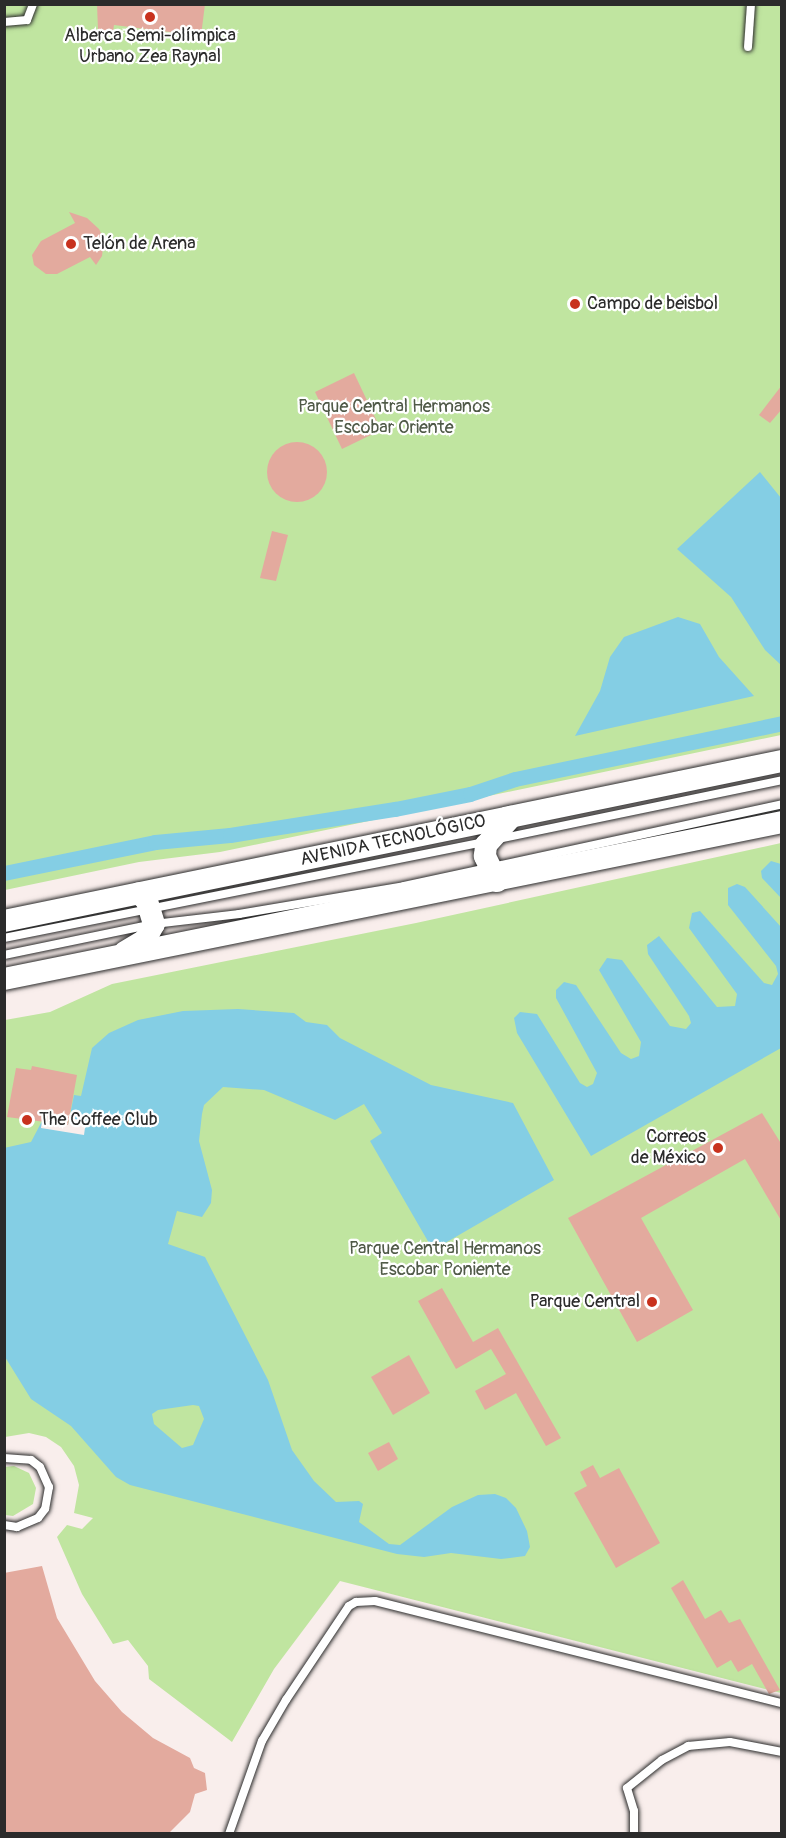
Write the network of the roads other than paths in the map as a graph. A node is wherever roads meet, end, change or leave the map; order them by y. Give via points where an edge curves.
1 (33, 4) edge
2 (751, 4) edge
3 (4, 22) edge
4 (748, 47) dead end
5 (782, 760) edge
6 (782, 780) edge
7 (782, 804) edge
8 (511, 817) junction
9 (782, 822) edge
10 (489, 841) junction
11 (493, 874) junction
12 (147, 908) junction
13 (4, 921) edge
14 (4, 938) edge
15 (4, 955) edge
16 (118, 956) junction
17 (4, 979) edge
18 (4, 1458) edge
19 (4, 1525) edge
20 (782, 1703) edge
21 (782, 1752) edge
22 (229, 1833) edge
23 (634, 1833) edge

1 - 3 lane via 27,20
2 - 4 lane
5 - 8 main road, AVENIDA TECNOLÓGICO
6 - 10 lane
7 - 11 lane
8 - 10 main road
8 - 12 main road, AVENIDA TECNOLÓGICO
9 - 11 main road
10 - 11 main road via 485,856
10 - 12 lane
11 - 12 lane via 239,914
11 - 16 main road
12 - 13 main road, AVENIDA TECNOLÓGICO
12 - 14 lane
12 - 15 lane
12 - 16 main road via 145,940
16 - 17 main road
18 - 19 lane via 31,1460 40,1467 50,1487 45,1509 38,1518 17,1527
20 - 22 lane via 375,1601 357,1602 349,1606 292,1690 262,1742
21 - 23 lane via 730,1742 688,1746 662,1760 627,1788 634,1811

